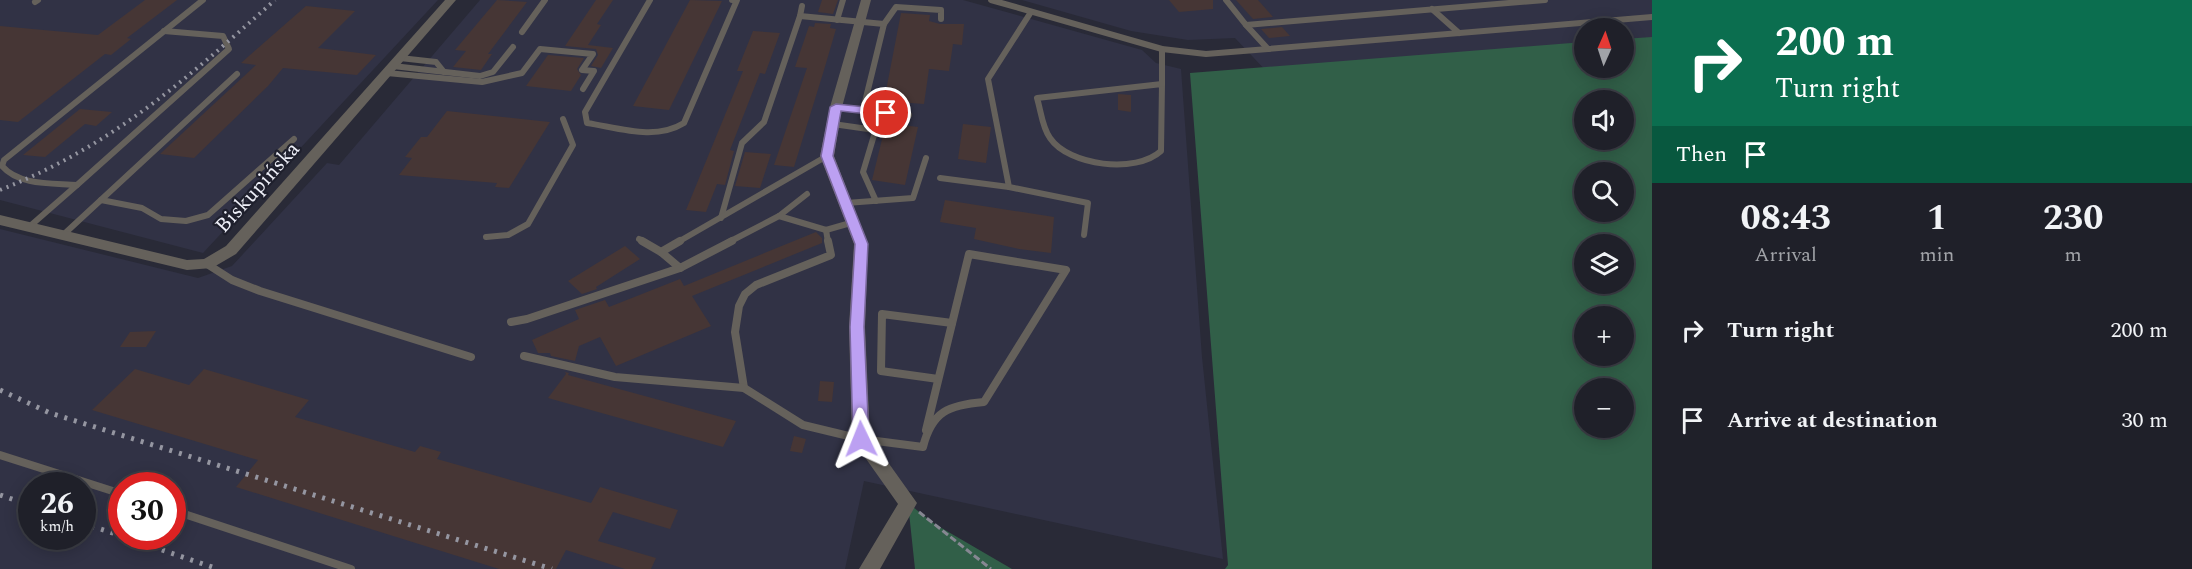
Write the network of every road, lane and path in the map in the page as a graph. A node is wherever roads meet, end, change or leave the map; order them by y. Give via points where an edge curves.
1 (203, 0) edge
2 (451, 0) edge
3 (545, 0) edge
4 (650, 0) edge
5 (732, 0) edge
6 (843, 0) edge
7 (866, 0) edge
8 (991, 0) edge
9 (1226, 0) edge
10 (1545, 0) edge
11 (802, 6) dead end
12 (1432, 9) junction
13 (1031, 12) junction
14 (800, 16) junction
15 (1652, 17) edge
16 (941, 19) dead end
17 (837, 20) junction
18 (860, 22) junction
19 (884, 24) junction
20 (1246, 25) junction
21 (164, 31) junction
22 (522, 32) dead end
23 (1459, 33) junction
24 (513, 46) dead end
25 (1162, 49) junction
26 (1268, 49) junction
27 (393, 66) junction
28 (444, 72) junction
29 (237, 74) dead end
30 (1162, 84) junction
31 (583, 89) dead end
32 (836, 107) junction
33 (864, 110) junction
34 (909, 116) dead end
35 (563, 119) dead end
36 (833, 124) junction
37 (294, 139) dead end
38 (827, 156) junction
39 (926, 158) dead end
40 (940, 178) dead end
41 (77, 184) junction
42 (1010, 187) junction
43 (807, 194) dead end
44 (101, 200) junction
45 (876, 201) junction
46 (846, 203) junction
47 (779, 216) junction
48 (721, 218) junction
49 (0, 220) edge
50 (854, 222) junction
51 (29, 227) junction
52 (826, 230) junction
53 (1084, 235) dead end
54 (62, 236) junction
55 (486, 237) dead end
56 (639, 239) dead end
57 (661, 252) junction
58 (207, 264) junction
59 (680, 268) junction
60 (511, 322) dead end
61 (952, 323) junction
62 (524, 356) dead end
63 (471, 357) dead end
64 (938, 379) junction
65 (744, 388) junction
66 (926, 430) junction
67 (861, 439) junction
68 (0, 455) edge
69 (108, 490) edge
70 (908, 503) junction
71 (186, 515) edge
72 (351, 569) edge
73 (869, 569) edge
74 (991, 569) edge

1 - 21 lane
2 - 27 street, Biskupińska
3 - 22 lane
4 - 5 lane via 585,112 587,123 654,134 671,131 684,123 737,0
6 - 17 lane
7 - 18 street
8 - 13 lane
9 - 20 lane
10 - 12 lane
11 - 14 lane
12 - 20 lane
12 - 23 lane
13 - 25 lane
13 - 42 lane via 988,79
14 - 17 lane
14 - 48 lane via 764,123 742,143
15 - 23 lane
16 - 19 lane via 941,10 896,7
17 - 18 lane
18 - 19 lane
18 - 32 street
19 - 33 lane
20 - 26 lane
21 - 41 lane via 223,36 228,49
21 - 41 lane via 8,155 2,166 24,180
23 - 26 lane
24 - 28 lane via 493,72 480,76
25 - 26 lane via 1206,54
25 - 30 lane
27 - 28 lane
27 - 28 lane via 436,62
27 - 31 lane via 482,82 522,73 540,49 592,54 582,70 594,71
27 - 58 street, Biskupińska via 231,250
29 - 44 lane
30 - 30 lane via 1161,151 1158,157 1140,164 1091,161 1066,152 1050,139 1037,98
32 - 33 lane
32 - 36 street
33 - 34 lane
35 - 55 lane via 573,145 528,225 508,235
36 - 38 street
36 - 45 lane via 876,126 863,172
37 - 44 lane via 208,215 186,221 161,219 142,208
38 - 46 street
38 - 48 lane
39 - 45 lane via 913,198
40 - 42 lane
41 - 51 lane
42 - 53 lane via 1088,203
43 - 47 lane
44 - 54 lane
45 - 46 lane
46 - 50 street
47 - 52 lane
47 - 59 lane
48 - 57 lane
49 - 51 street
50 - 52 lane
50 - 67 street via 861,244 857,327
51 - 54 street
52 - 65 lane via 831,255 756,285 740,300 734,321
54 - 58 street via 187,265
56 - 57 lane
57 - 59 lane
58 - 63 lane via 260,291
59 - 60 lane
61 - 64 lane
61 - 64 lane via 882,314 881,371
61 - 66 lane via 969,254 1066,270 984,402 959,404 937,415
62 - 65 lane via 615,377
64 - 66 lane
65 - 67 lane via 803,425
66 - 67 lane via 923,447
67 - 70 street
68 - 69 lane
70 - 73 street
70 - 74 path
71 - 72 lane

